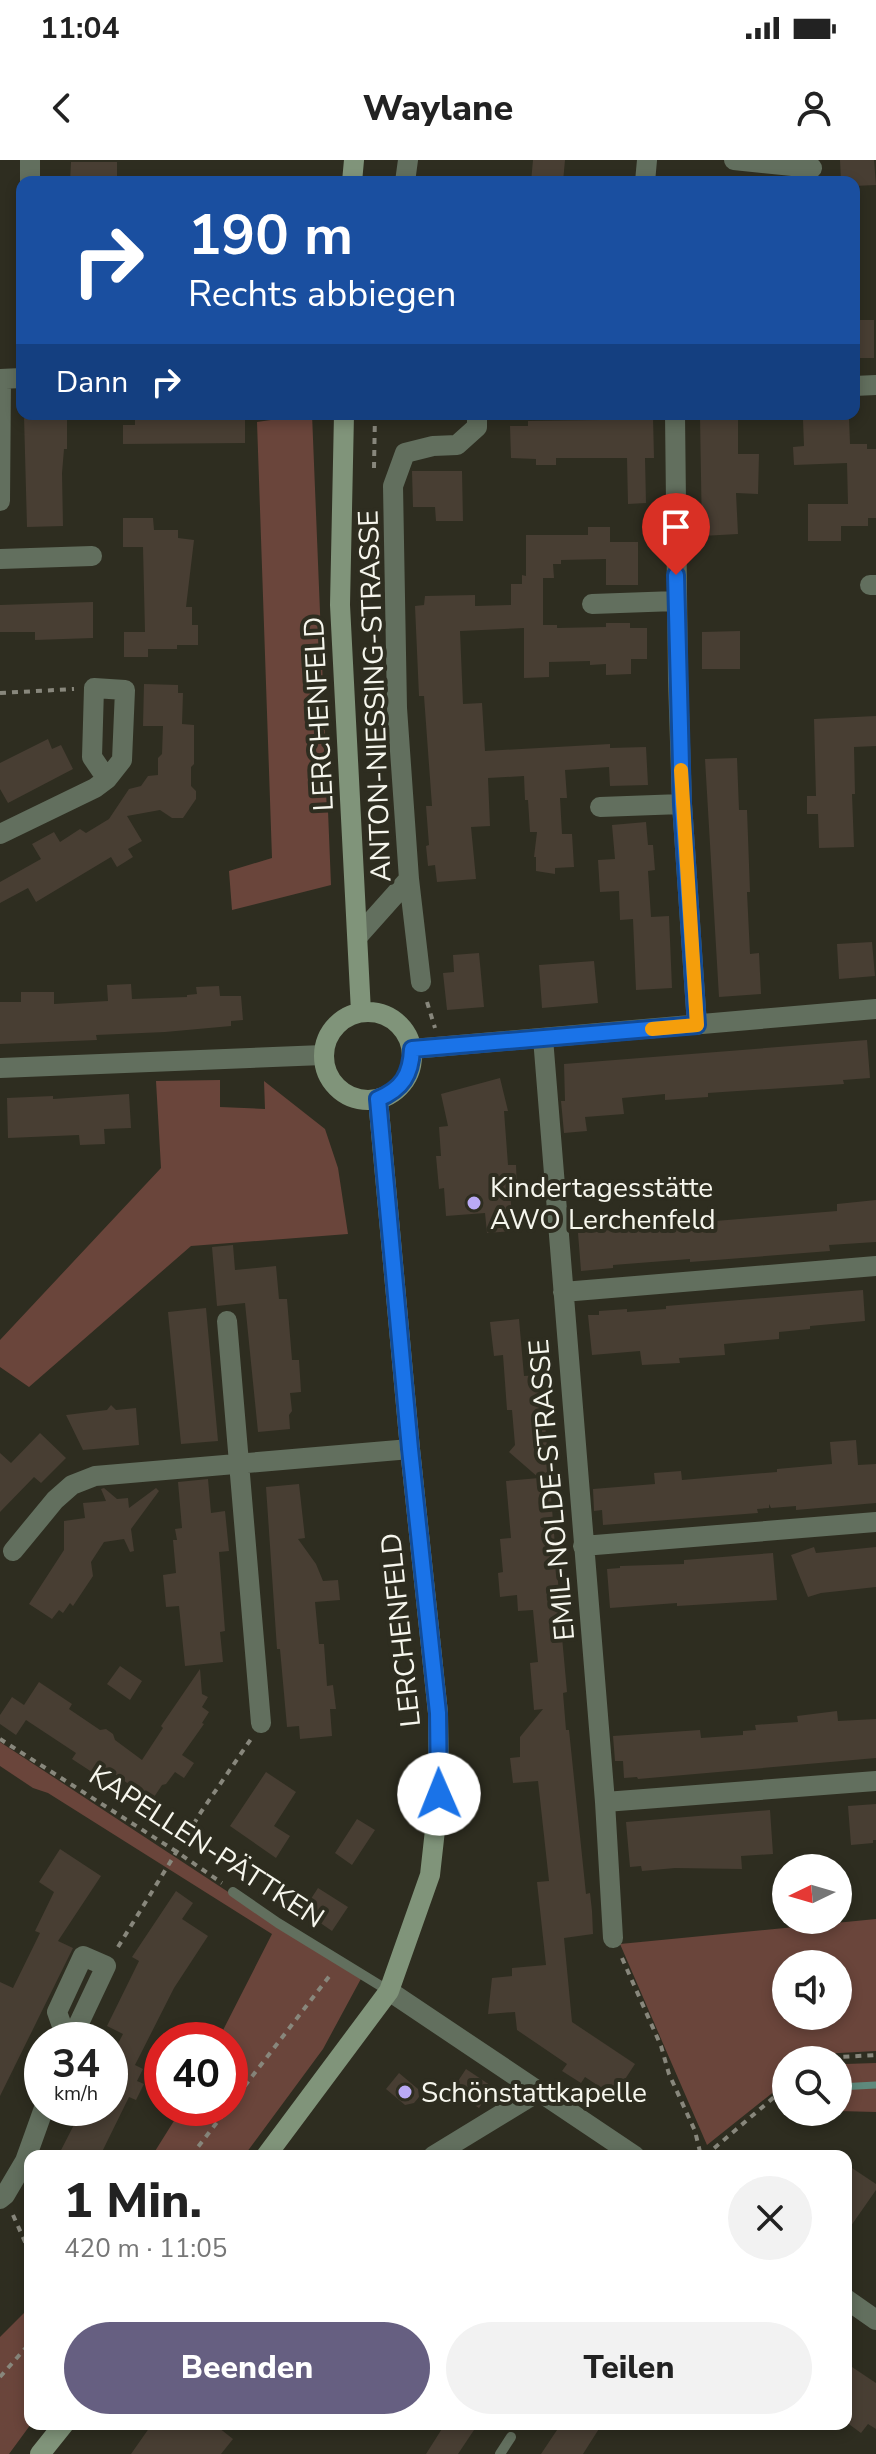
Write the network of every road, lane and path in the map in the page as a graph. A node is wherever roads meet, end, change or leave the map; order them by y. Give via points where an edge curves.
1 (734, 160) edge
2 (812, 168) dead end
3 (0, 379) edge
4 (344, 420) edge
5 (477, 420) edge
6 (675, 420) edge
7 (0, 501) edge
8 (92, 556) dead end
9 (0, 559) edge
10 (676, 601) junction
11 (592, 604) dead end
12 (94, 688) junction
13 (0, 693) edge
14 (107, 779) junction
15 (682, 804) junction
16 (600, 807) dead end
17 (0, 834) edge
18 (409, 879) junction
19 (359, 935) junction
20 (421, 982) joint
21 (876, 1009) edge
22 (361, 1012) junction
23 (697, 1025) junction
24 (543, 1038) junction
25 (441, 1045) junction
26 (412, 1049) junction
27 (323, 1055) junction
28 (0, 1068) edge
29 (378, 1099) junction
30 (876, 1266) edge
31 (563, 1292) junction
32 (227, 1321) dead end
33 (410, 1449) junction
34 (240, 1464) junction
35 (876, 1522) edge
36 (583, 1546) junction
37 (13, 1551) dead end
38 (261, 1723) joint
39 (2, 1743) edge
40 (876, 1781) edge
41 (605, 1802) junction
42 (177, 1852) junction
43 (233, 1892) joint
44 (613, 1938) joint
45 (340, 1962) junction
46 (106, 1966) joint
47 (389, 1991) junction
48 (78, 2022) edge
49 (876, 2055) edge
50 (852, 2056) edge
51 (248, 2082) edge
52 (538, 2092) junction
53 (772, 2099) edge
54 (38, 2126) edge
55 (214, 2126) edge
56 (461, 2148) edge
57 (29, 2150) edge
58 (196, 2150) edge
59 (270, 2150) edge
60 (626, 2150) edge
61 (701, 2150) edge
62 (710, 2150) edge
63 (24, 2163) edge
64 (2, 2197) edge
65 (24, 2241) edge
66 (852, 2303) edge
67 (876, 2320) edge
68 (24, 2350) edge
69 (0, 2377) edge
70 (59, 2430) edge
71 (511, 2437) dead end
72 (40, 2454) edge
73 (500, 2454) edge

1 - 2 street
3 - 7 street
4 - 19 street, LERCHENFELD via 340,605
5 - 18 street, ANTON-NIESSING-STRASSE via 477,427 457,445 405,453 393,486 397,708
6 - 10 street
8 - 9 street
10 - 11 street
10 - 15 street
12 - 13 path
12 - 14 street via 92,757
12 - 14 street via 125,690 122,760
14 - 17 street
15 - 16 street
15 - 23 street
18 - 19 street
18 - 20 street, ANTON-NIESSING-STRASSE
19 - 22 street, LERCHENFELD
20 - 25 path
21 - 23 street
22 - 26 street via 389,1016 408,1036
22 - 27 street via 334,1026
23 - 24 street
24 - 25 street
24 - 31 street, EMIL-NOLDE-STRASSE
25 - 26 street
26 - 29 street via 405,1081
27 - 28 street
27 - 29 street via 334,1085 346,1095
29 - 33 street, LERCHENFELD
30 - 31 street
31 - 36 street, EMIL-NOLDE-STRASSE
32 - 34 street
33 - 34 street
33 - 47 street, LERCHENFELD via 438,1713 439,1794 430,1875
34 - 37 street via 95,1476 72,1485 55,1500
34 - 38 street
35 - 36 street
36 - 41 street, EMIL-NOLDE-STRASSE
38 - 42 path
39 - 42 path, KAPELLEN-PÄTTKEN
40 - 41 street
41 - 44 street, EMIL-NOLDE-STRASSE
42 - 43 path, KAPELLEN-PÄTTKEN
42 - 46 path
43 - 45 lane, KAPELLEN-PÄTTKEN
44 - 61 path
45 - 47 lane, KAPELLEN-PÄTTKEN
45 - 51 path
46 - 48 street
47 - 52 street
47 - 59 street, LERCHENFELD
49 - 50 path
52 - 56 street
52 - 60 street
53 - 62 path
54 - 57 street
55 - 58 path
63 - 64 street
64 - 65 path
66 - 67 street
68 - 69 path
70 - 72 street
71 - 73 lane

